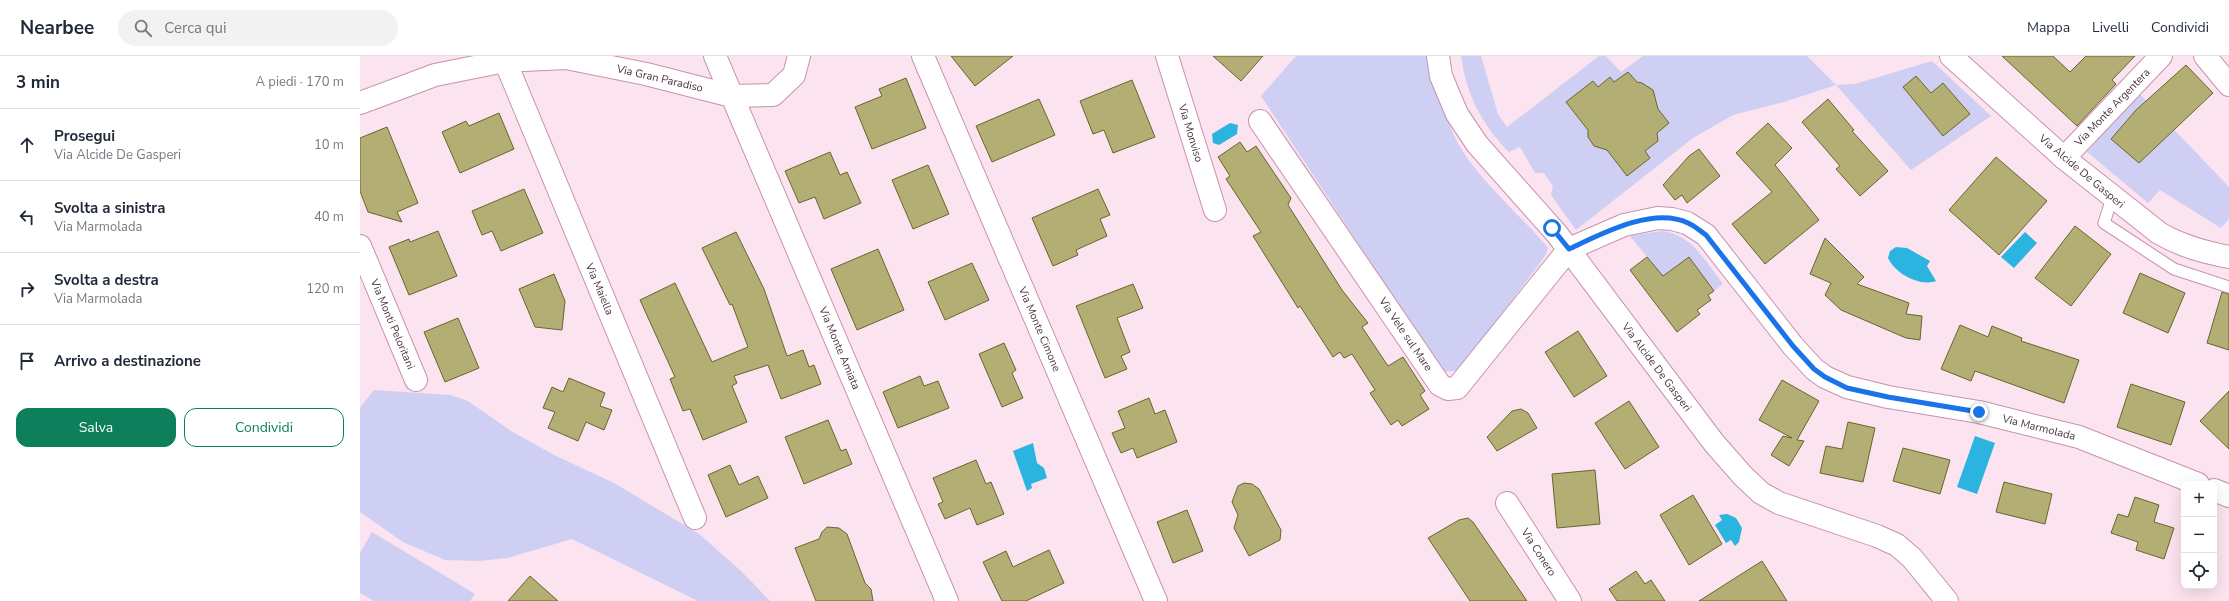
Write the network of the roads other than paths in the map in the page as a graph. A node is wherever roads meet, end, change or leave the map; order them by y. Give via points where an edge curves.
1 (715, 56) edge
2 (799, 56) edge
3 (923, 56) edge
4 (1167, 56) edge
5 (1438, 56) edge
6 (1951, 56) edge
7 (2161, 56) edge
8 (2205, 56) edge
9 (504, 58) edge
10 (2229, 85) edge
11 (732, 96) junction
12 (360, 102) edge
13 (1260, 121) dead end
14 (2064, 158) junction
15 (2112, 198) junction
16 (1215, 210) dead end
17 (360, 246) edge
18 (1569, 249) junction
19 (2229, 257) edge
20 (2229, 287) edge
21 (416, 380) dead end
22 (2190, 481) edge
23 (2217, 491) edge
24 (2229, 496) edge
25 (1507, 504) dead end
26 (695, 518) dead end
27 (948, 601) edge
28 (1156, 601) edge
29 (1570, 601) edge
30 (1946, 601) edge

1 - 11 street, Via Monte Amiata
2 - 11 street, Via Gran Paradiso via 794,75 773,95
3 - 28 street, Via Monte Cimone
4 - 16 street, Via Monviso
5 - 18 street, Via Alcide De Gasperi via 1441,76 1457,114 1476,144
6 - 14 street, Via Alcide De Gasperi
7 - 14 street, Via Monte Argentera
8 - 10 street
9 - 11 street, Via Gran Paradiso via 566,58 646,74
9 - 12 street, Via Gran Paradiso via 435,75
9 - 26 street, Via Maiella
11 - 27 street, Via Monte Amiata
13 - 18 street, Via Vele sul Mare via 1440,385 1448,389 1457,388
14 - 15 street, Via Alcide De Gasperi
15 - 19 street, Via Alcide De Gasperi via 2174,242
15 - 20 lane via 2104,223 2174,269
17 - 21 street, Via Monti Peloritani
18 - 22 street, Via Marmolada via 1641,220 1672,219 1687,223 1706,235 1793,346 1825,377 1847,388 1979,412 2078,437
18 - 30 street, Via Alcide De Gasperi via 1714,443 1751,484 1780,504 1877,536 1897,546 1912,558
23 - 24 street
25 - 29 street, Via Conero

